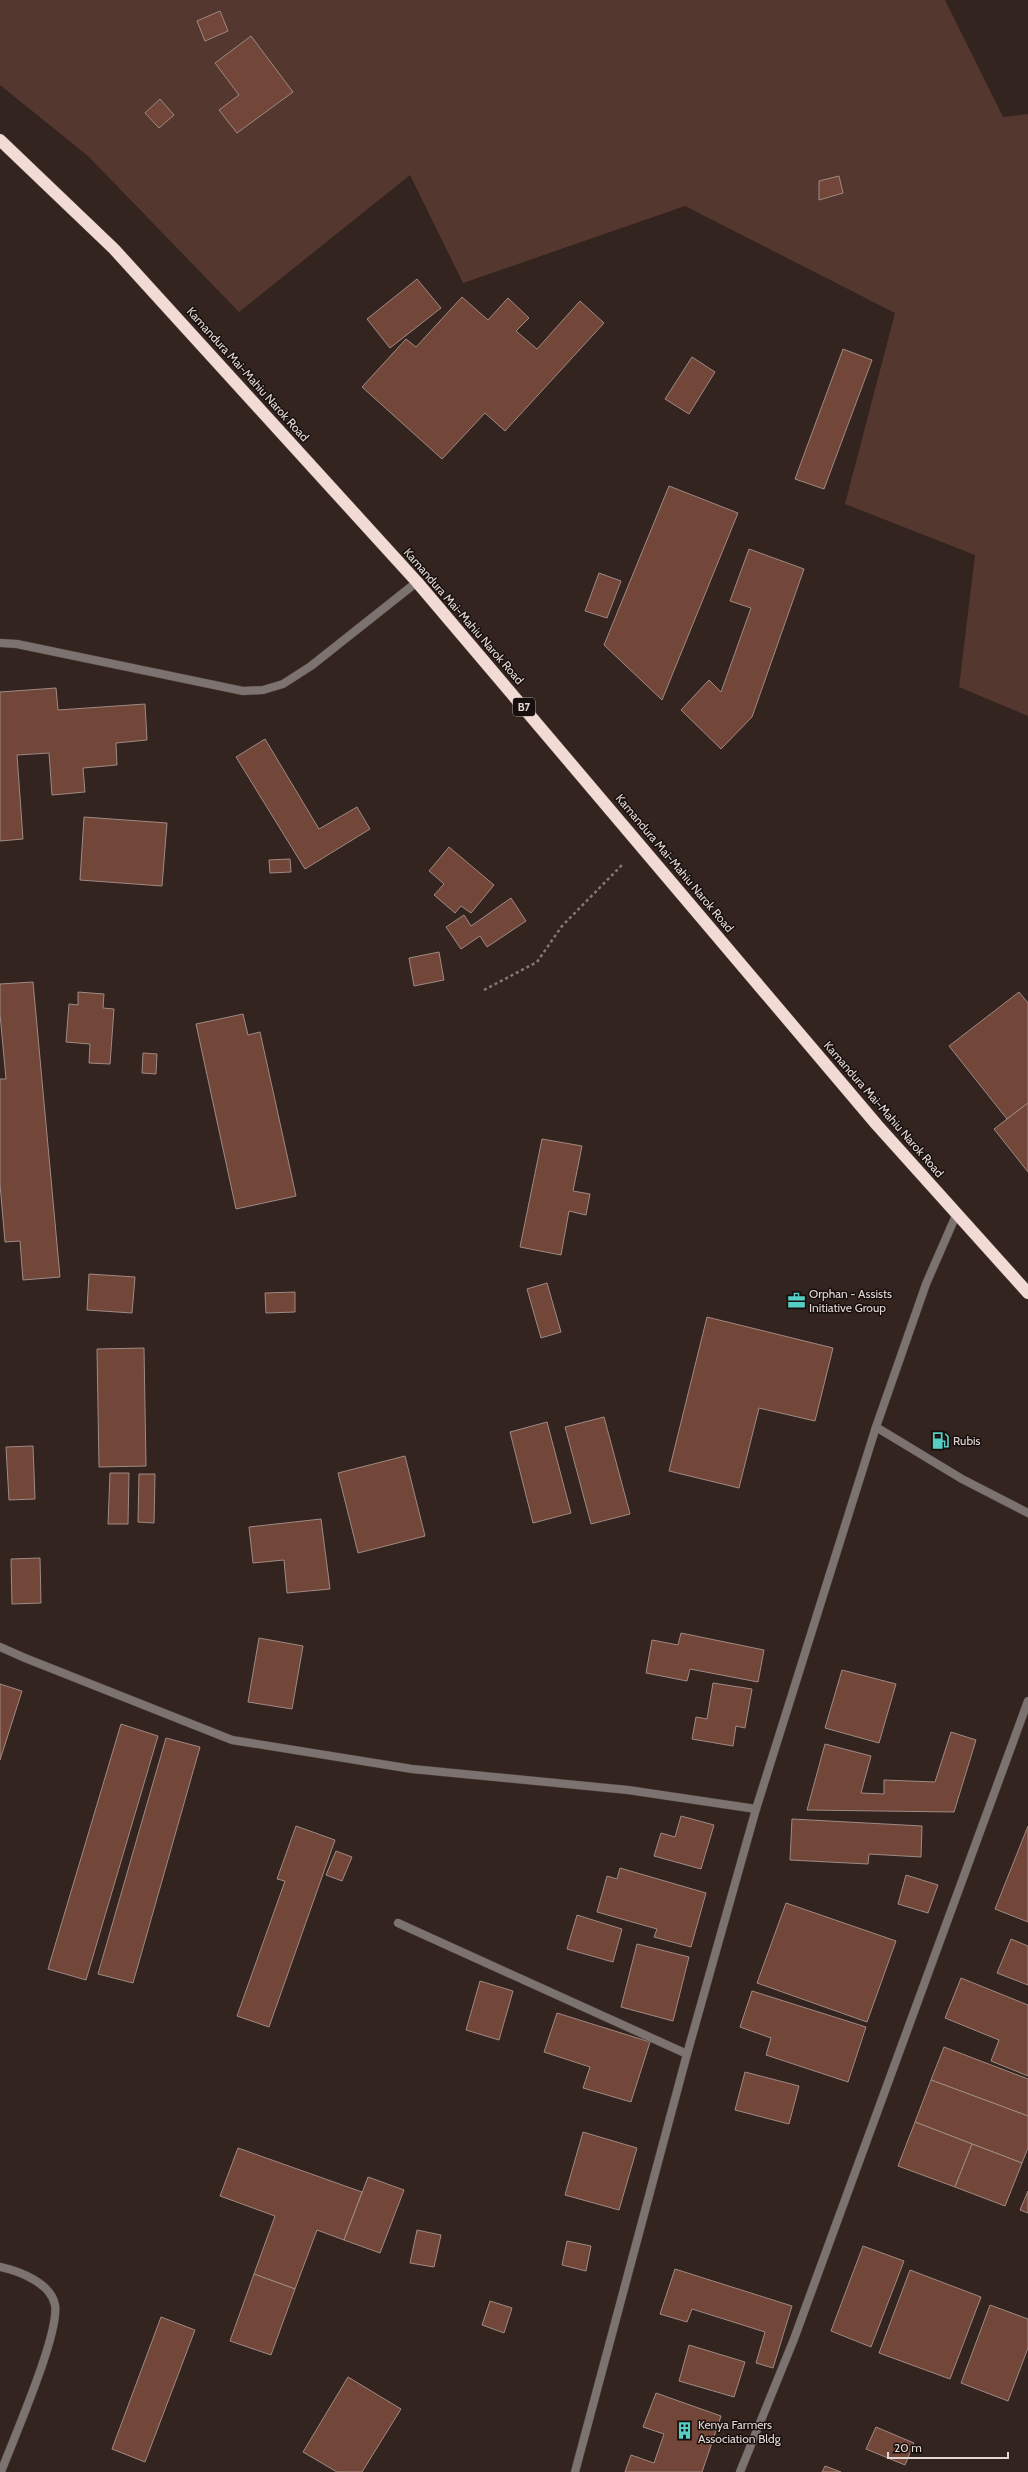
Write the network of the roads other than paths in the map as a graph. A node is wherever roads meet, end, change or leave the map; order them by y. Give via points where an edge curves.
1 (0, 140) edge
2 (417, 582) junction
3 (0, 643) edge
4 (957, 1213) junction
5 (1028, 1293) edge
6 (876, 1427) junction
7 (1028, 1513) edge
8 (0, 1647) edge
9 (1028, 1701) edge
10 (756, 1809) junction
11 (398, 1923) dead end
12 (687, 2054) junction
13 (0, 2267) edge
14 (1, 2472) edge
15 (575, 2472) edge
16 (740, 2472) edge

1 - 2 highway, Kamandura Mai-Mahiu Narok Road / B7 via 114,249
2 - 3 street via 311,666 283,684 263,690 243,691 17,644
2 - 4 highway, Kamandura Mai-Mahiu Narok Road / B7 via 877,1125
4 - 5 highway, Kamandura Mai-Mahiu Narok Road / B7
4 - 6 street via 926,1284
6 - 7 street via 962,1480
6 - 10 street
8 - 10 street via 232,1740 412,1769 628,1790
9 - 16 street via 794,2339
10 - 12 street
11 - 12 street
12 - 15 street
13 - 14 street via 13,2270 45,2287 55,2304 48,2346

